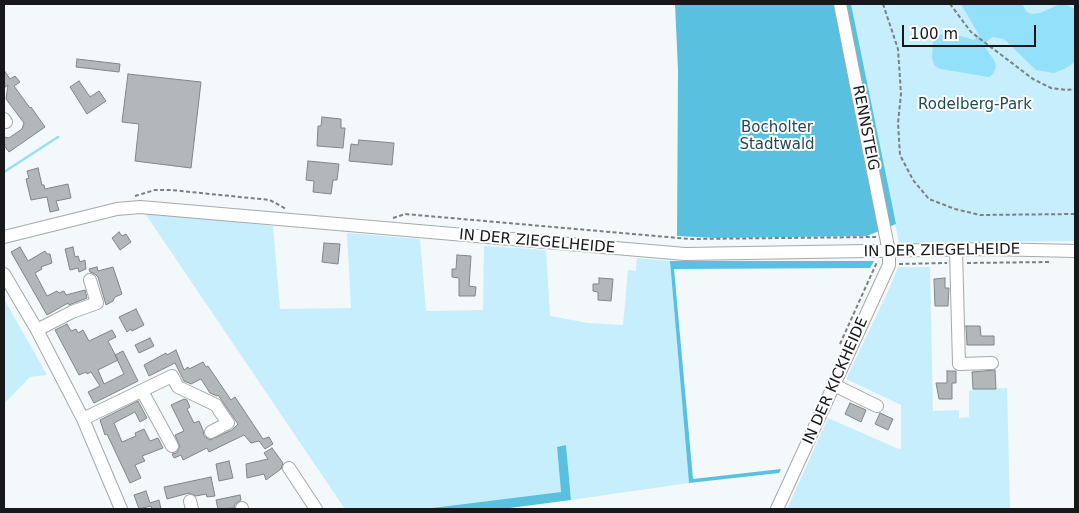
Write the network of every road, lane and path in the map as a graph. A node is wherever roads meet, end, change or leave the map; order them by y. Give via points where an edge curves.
1 (840, 4) edge
2 (883, 4) edge
3 (950, 4) edge
4 (1075, 89) edge
5 (1075, 214) edge
6 (4, 237) edge
7 (716, 239) dead end
8 (1075, 250) edge
9 (956, 257) junction
10 (883, 258) junction
11 (1057, 262) dead end
12 (4, 274) edge
13 (90, 280) dead end
14 (37, 330) junction
15 (838, 349) dead end
16 (992, 363) dead end
17 (834, 384) junction
18 (142, 391) junction
19 (877, 406) dead end
20 (83, 419) junction
21 (211, 432) dead end
22 (172, 446) dead end
23 (288, 468) dead end
24 (120, 509) edge
25 (316, 509) edge
26 (777, 509) edge

1 - 10 street, RENNSTEIG
2 - 5 path via 898,49 900,155 913,180 929,198 980,215
3 - 4 path via 971,32 1032,79 1051,88
6 - 10 street, IN DER ZIEGELHEIDE via 117,209 140,207 685,254
7 - 10 path via 877,237
8 - 9 street, IN DER ZIEGELHEIDE
9 - 10 street, IN DER ZIEGELHEIDE
9 - 10 path
9 - 11 path
9 - 16 street via 959,364
10 - 15 path
10 - 17 street, IN DER KICKHEIDE
12 - 14 street
13 - 14 street via 97,302
14 - 20 street
17 - 19 street
17 - 26 street, IN DER KICKHEIDE
18 - 20 street
18 - 21 street via 172,376 178,388 216,405 228,423
18 - 22 street
20 - 24 street
23 - 25 street

